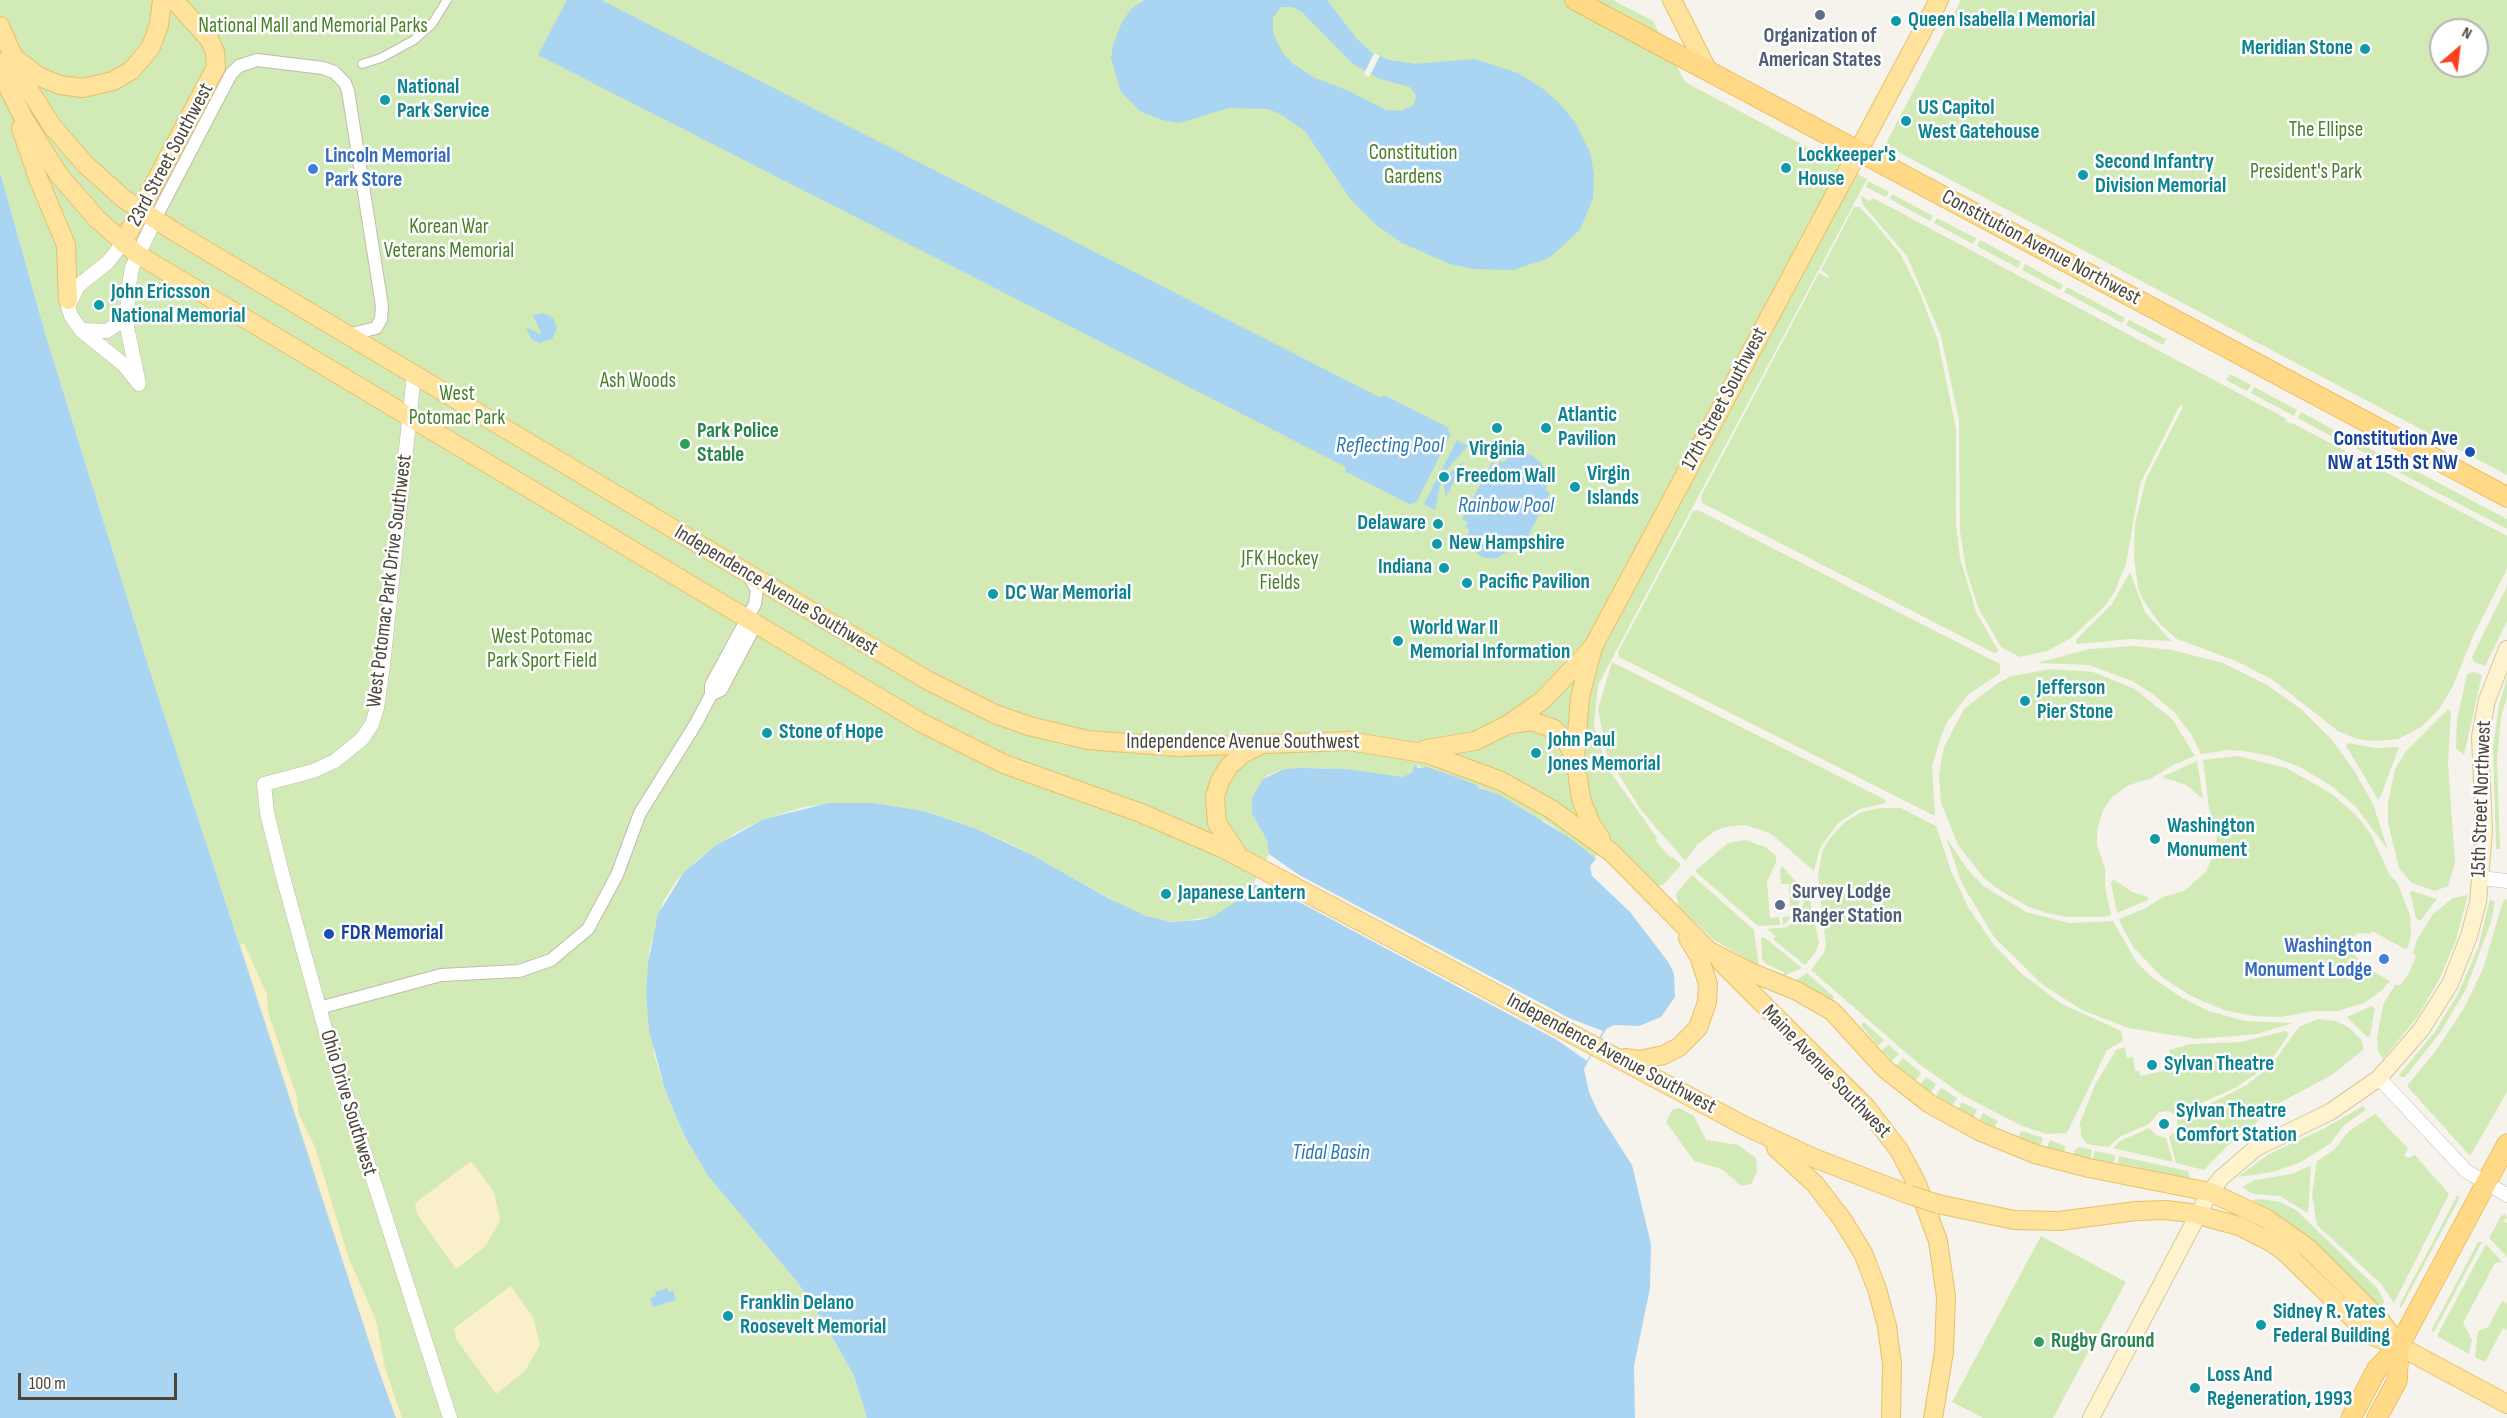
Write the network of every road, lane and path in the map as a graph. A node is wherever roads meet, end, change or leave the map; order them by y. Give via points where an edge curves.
1 (162, 0) edge
2 (174, 0) edge
3 (447, 0) edge
4 (1672, 0) edge
5 (1939, 0) edge
6 (1582, 2) edge
7 (0, 26) edge
8 (7, 60) edge
9 (362, 64) dead end
10 (224, 70) junction
11 (1708, 71) junction
12 (9, 89) junction
13 (1858, 151) junction
14 (148, 215) junction
15 (123, 243) junction
16 (137, 255) junction
17 (68, 300) junction
18 (126, 318) junction
19 (81, 330) junction
20 (346, 335) junction
21 (414, 375) junction
22 (409, 418) junction
23 (2507, 497) edge
24 (749, 575) junction
25 (751, 621) junction
26 (1593, 647) junction
27 (2507, 649) edge
28 (1509, 724) junction
29 (1268, 743) junction
30 (1409, 749) junction
31 (1575, 757) junction
32 (264, 784) joint
33 (1611, 852) junction
34 (1243, 858) junction
35 (2481, 878) junction
36 (2507, 881) edge
37 (1674, 914) junction
38 (1709, 951) junction
39 (320, 1008) junction
40 (1618, 1057) junction
41 (2379, 1078) junction
42 (1745, 1126) junction
43 (2507, 1144) edge
44 (2487, 1183) junction
45 (2210, 1192) junction
46 (2507, 1195) edge
47 (2199, 1214) junction
48 (2400, 1346) junction
49 (2507, 1404) edge
50 (450, 1418) edge
51 (1891, 1418) edge
52 (1933, 1418) edge
53 (2091, 1418) edge
54 (2351, 1418) edge
55 (2377, 1418) edge

1 - 8 main road via 157,34 147,53 132,70 106,84 83,88 60,85
2 - 10 main road via 209,39
3 - 9 street via 432,24 414,40
4 - 11 main road
5 - 13 main road, 17th Street Southwest
6 - 11 highway, Constitution Avenue Northwest
7 - 8 main road
8 - 12 main road
8 - 14 main road via 63,140 98,176
10 - 14 main road, 23rd Street Southwest
10 - 20 street via 257,60 316,67 339,75 348,91 382,311 376,328
11 - 13 highway, Constitution Avenue Northwest
12 - 15 main road via 59,175
12 - 17 main road via 29,155 66,244
13 - 23 highway, Constitution Avenue Northwest
13 - 26 main road, 17th Street Southwest
14 - 15 main road, 23rd Street Southwest
14 - 16 street
14 - 20 main road, Independence Avenue Southwest
15 - 16 main road, Independence Avenue Southwest
15 - 17 street
16 - 18 street
16 - 22 main road, Independence Avenue Southwest
17 - 19 street via 71,316
18 - 19 street via 102,332
18 - 19 street via 139,384
20 - 21 main road, Independence Avenue Southwest
21 - 22 street, West Potomac Park Drive Southwest
21 - 24 main road, Independence Avenue Southwest
22 - 25 main road, Independence Avenue Southwest
22 - 32 street, West Potomac Park Drive Southwest via 383,665 372,724 362,739 335,761
24 - 25 street via 757,597
24 - 29 main road, Independence Avenue Southwest via 941,688 1029,726 1088,740 1152,747
25 - 34 main road, Independence Avenue Southwest via 968,747 1027,773 1164,822
25 - 39 street via 640,813 598,915 569,947 551,960 519,971 441,975
26 - 28 main road, 17th Street Southwest via 1543,700
26 - 31 main road, 17th Street Southwest via 1579,705
27 - 35 main road, 15th Street Northwest via 2490,689 2480,737 2484,831
28 - 30 main road, 17th Street Southwest via 1464,743
28 - 31 main road via 1532,721 1546,725 1560,734
29 - 30 main road, Independence Avenue Southwest via 1339,740
29 - 34 main road via 1244,753 1229,766 1215,796 1220,830
30 - 33 main road, Independence Avenue Southwest via 1476,770 1518,790
31 - 33 main road, 17th Street Southwest via 1585,810
32 - 39 street, Ohio Drive Southwest via 280,866
33 - 37 main road, Independence Avenue Southwest
34 - 40 main road, Independence Avenue Southwest
35 - 36 street
35 - 41 main road, 15th Street Northwest via 2469,936 2450,984 2421,1030
37 - 38 main road, Independence Avenue Southwest
37 - 40 main road via 1705,973 1709,993 1702,1020 1686,1041 1664,1055 1639,1060
38 - 45 main road, Independence Avenue Southwest via 1832,1011 1899,1081 1930,1104 1981,1132 2054,1160
38 - 52 main road, Maine Avenue Southwest via 1866,1107 1913,1175 1938,1241 1945,1287 1944,1352
39 - 50 street, Ohio Drive Southwest via 375,1193
40 - 42 main road, Independence Avenue Southwest
41 - 44 street via 2466,1171
41 - 45 main road, 15th Street Northwest via 2330,1112 2245,1155
42 - 47 main road, Independence Avenue Southwest, bridge via 1814,1158 1911,1195 1992,1217 2036,1222 2151,1210
42 - 51 main road via 1815,1184 1863,1253 1887,1326 1892,1364
43 - 44 highway
44 - 46 street
44 - 48 highway
45 - 47 main road, 15th Street Northwest
45 - 48 main road, Independence Avenue Southwest via 2267,1218 2293,1235 2380,1320
47 - 48 main road, Independence Avenue Southwest via 2239,1226 2271,1242 2301,1266 2370,1335
47 - 53 main road, 15th Street Northwest
48 - 49 main road, Independence Avenue Southwest
48 - 54 highway via 2377,1369
48 - 55 highway via 2397,1381

